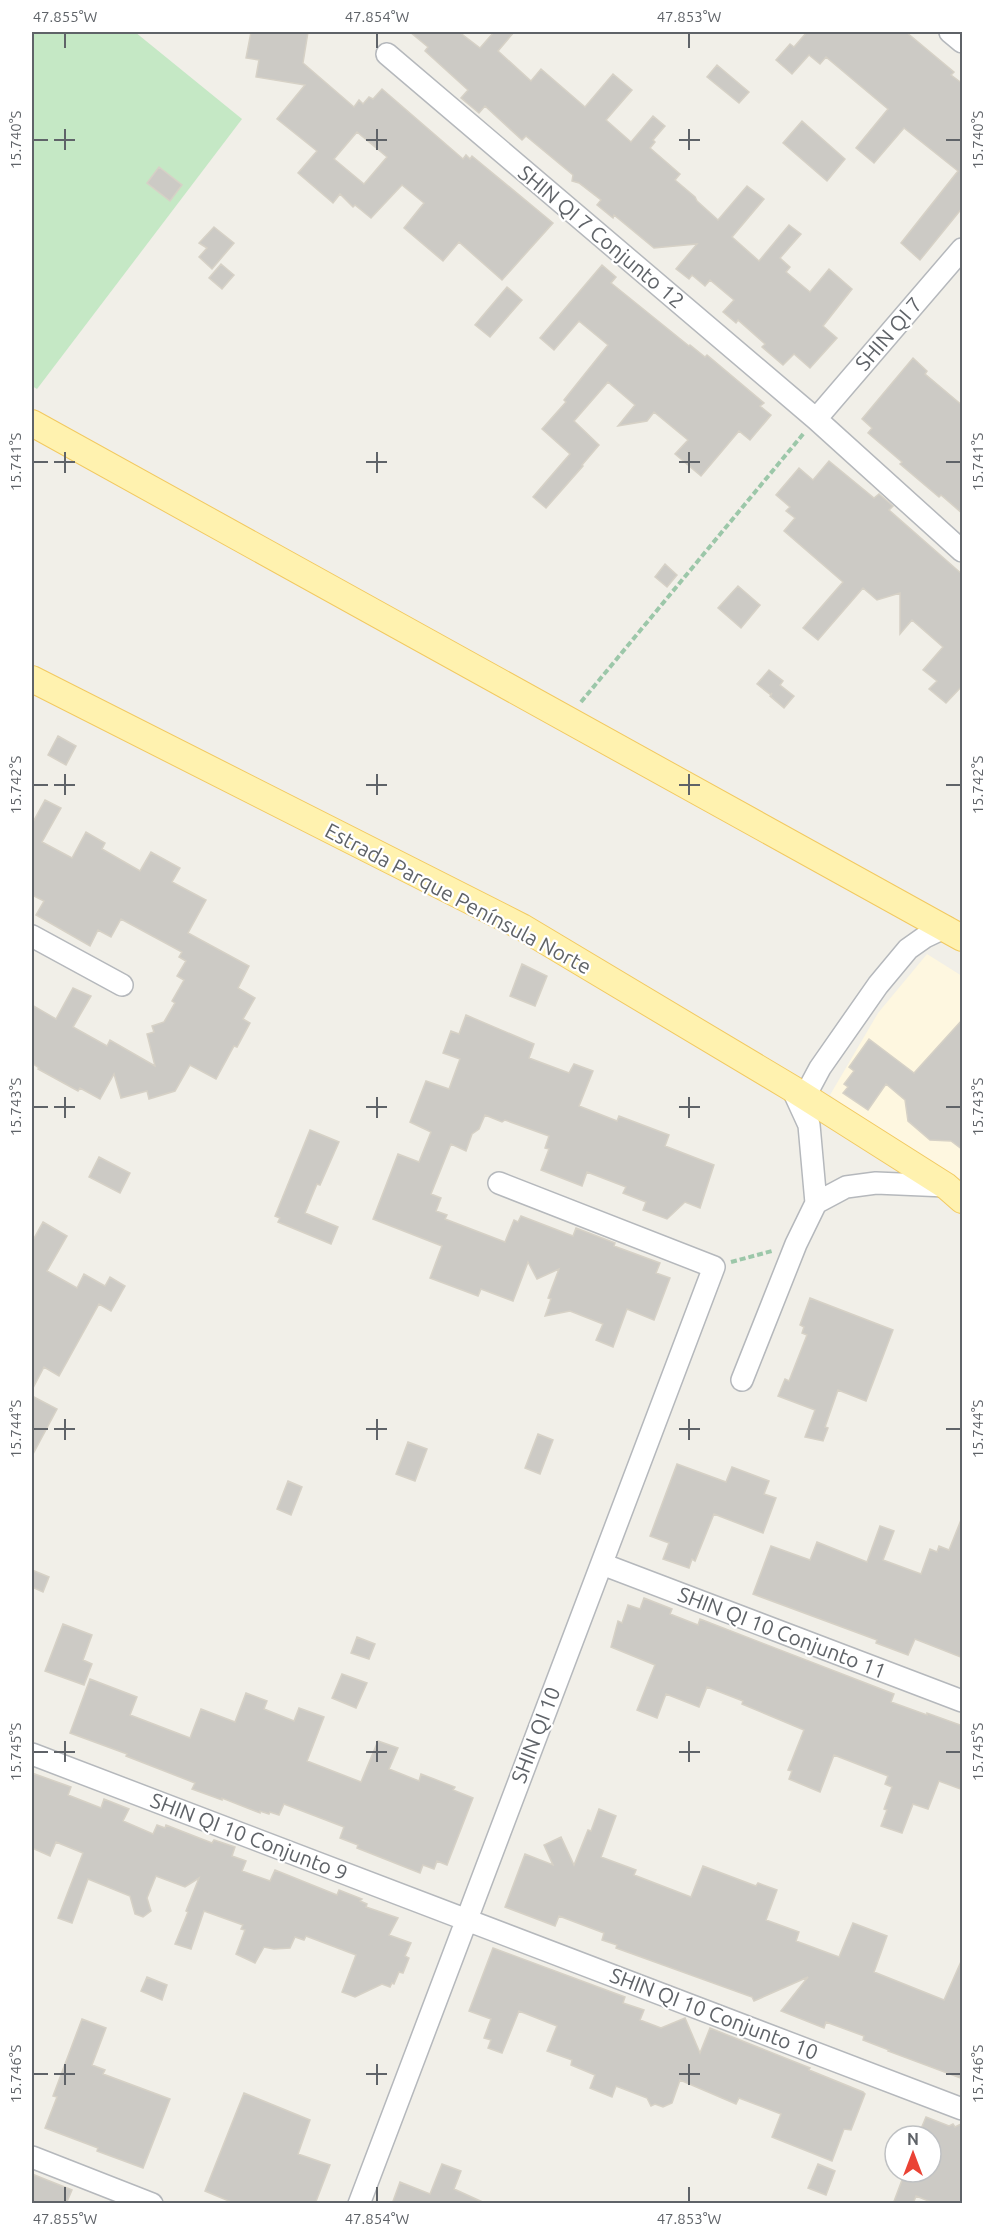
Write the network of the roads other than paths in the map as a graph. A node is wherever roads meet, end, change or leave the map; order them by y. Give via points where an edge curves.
1 (950, 32) edge
2 (963, 42) edge
3 (387, 54) dead end
4 (963, 249) edge
5 (816, 419) junction
6 (32, 423) edge
7 (963, 551) edge
8 (32, 679) edge
9 (954, 932) edge
10 (32, 936) edge
11 (122, 985) dead end
12 (799, 1092) junction
13 (499, 1183) dead end
14 (955, 1193) edge
15 (816, 1203) junction
16 (742, 1380) dead end
17 (602, 1564) junction
18 (963, 1701) edge
19 (32, 1754) edge
20 (466, 1920) junction
21 (963, 2109) edge
22 (32, 2157) edge
23 (152, 2204) edge
24 (358, 2204) edge

1 - 2 street
3 - 5 street, SHIN QI 7 Conjunto 12
4 - 5 street, SHIN QI 7
5 - 7 street, SHIN QI 7 Conjunto 12
6 - 9 main road
8 - 12 main road, Estrada Parque Península Norte via 522,927
9 - 12 street via 925,937 908,949
10 - 11 street
12 - 14 main road, Estrada Parque Península Norte
12 - 15 street via 809,1125
13 - 17 street, SHIN QI 10 via 714,1267
14 - 15 street via 876,1183 846,1187
15 - 16 street
17 - 18 street, SHIN QI 10 Conjunto 11
17 - 20 street, SHIN QI 10
19 - 20 street, SHIN QI 10 Conjunto 9
20 - 21 street, SHIN QI 10 Conjunto 10
20 - 24 street, SHIN QI 10
22 - 23 street

